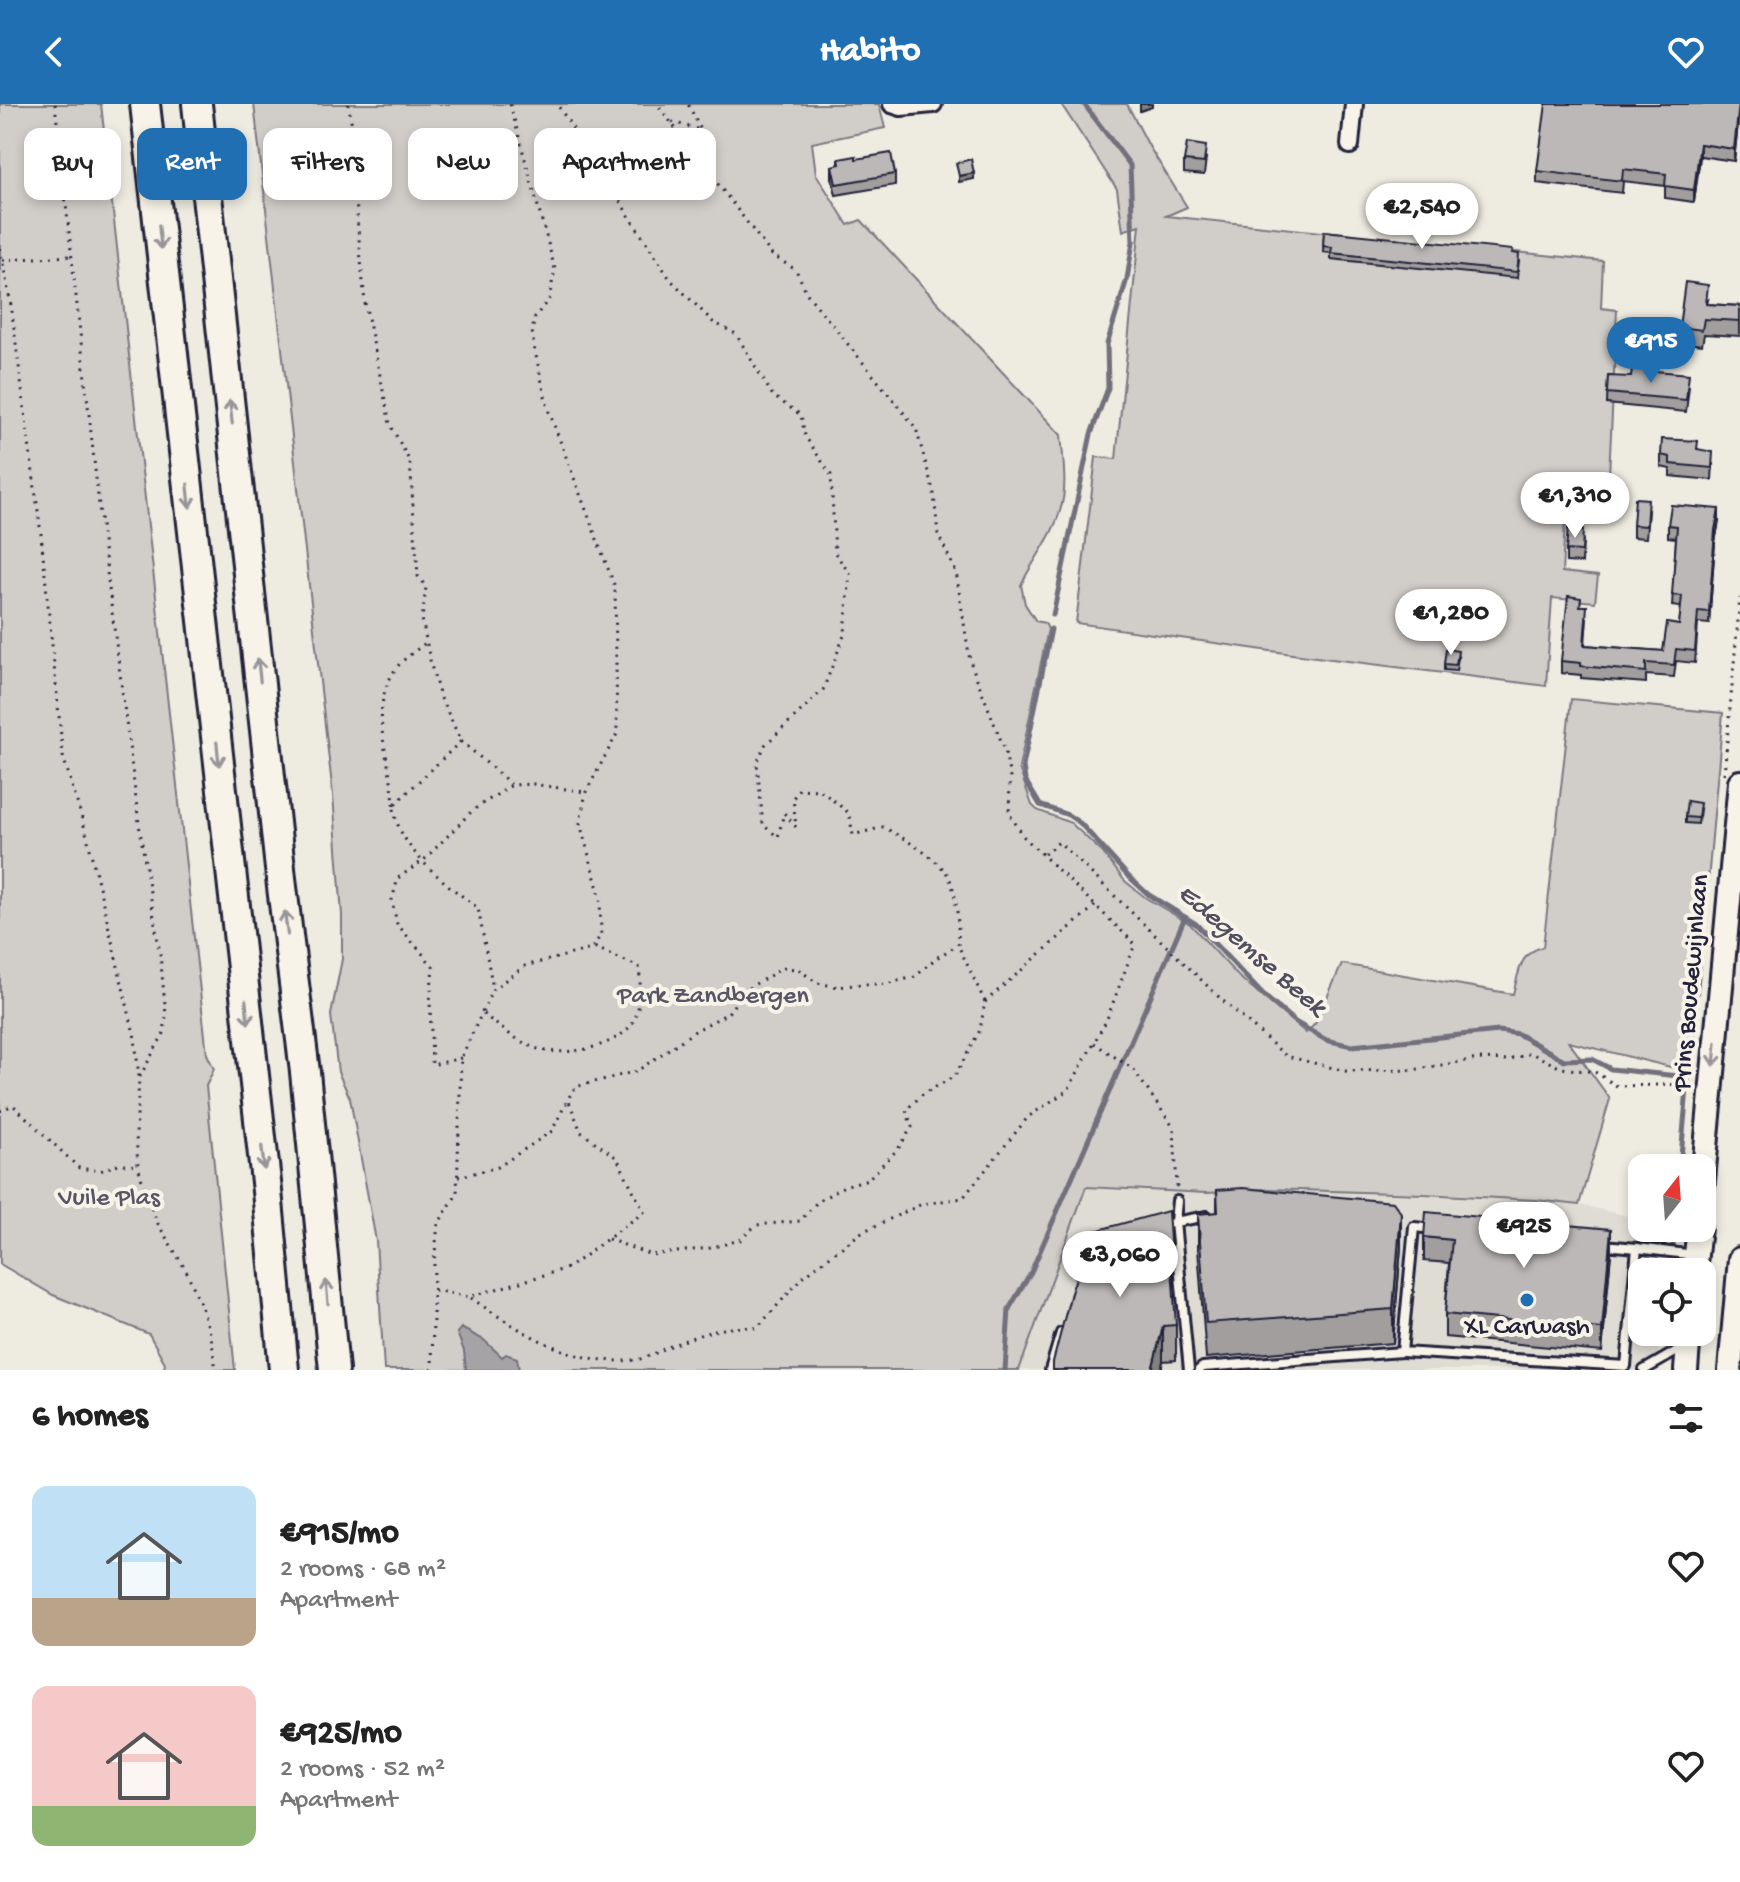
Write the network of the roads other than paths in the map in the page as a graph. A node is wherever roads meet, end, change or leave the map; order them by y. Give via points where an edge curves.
1 (145, 104) edge
2 (197, 104) edge
3 (892, 104) edge
4 (933, 104) edge
5 (1354, 104) edge
6 (1350, 145) dead end
7 (1740, 782) edge
8 (1705, 1154) edge
9 (1177, 1201) road end
10 (1219, 1214) edge
11 (1175, 1222) junction
12 (1161, 1225) edge
13 (1399, 1226) edge
14 (1414, 1227) junction
15 (1444, 1230) edge
16 (1593, 1244) edge
17 (1637, 1248) junction
18 (1676, 1258) edge
19 (1740, 1259) edge
20 (1064, 1325) edge
21 (1677, 1346) edge
22 (1688, 1346) edge
23 (1402, 1352) junction
24 (284, 1370) edge
25 (334, 1370) edge
26 (1050, 1370) edge
27 (1189, 1370) edge
28 (1199, 1370) edge
29 (1644, 1370) edge
30 (1686, 1370) edge
31 (1730, 1370) edge

1 -> 24 highway
25 -> 2 highway
3 - 4 street
5 - 6 street
7 -> 8 main road, Prins Boudewijnlaan
9 - 11 lane
10 - 11 lane
11 - 12 lane
11 - 27 lane
13 - 14 lane
14 - 15 lane
14 - 23 lane
16 - 17 lane
17 - 18 lane
17 - 23 lane via 1626,1366
19 - 31 main road
20 - 26 lane
21 - 29 lane
22 - 30 main road
23 - 28 lane

